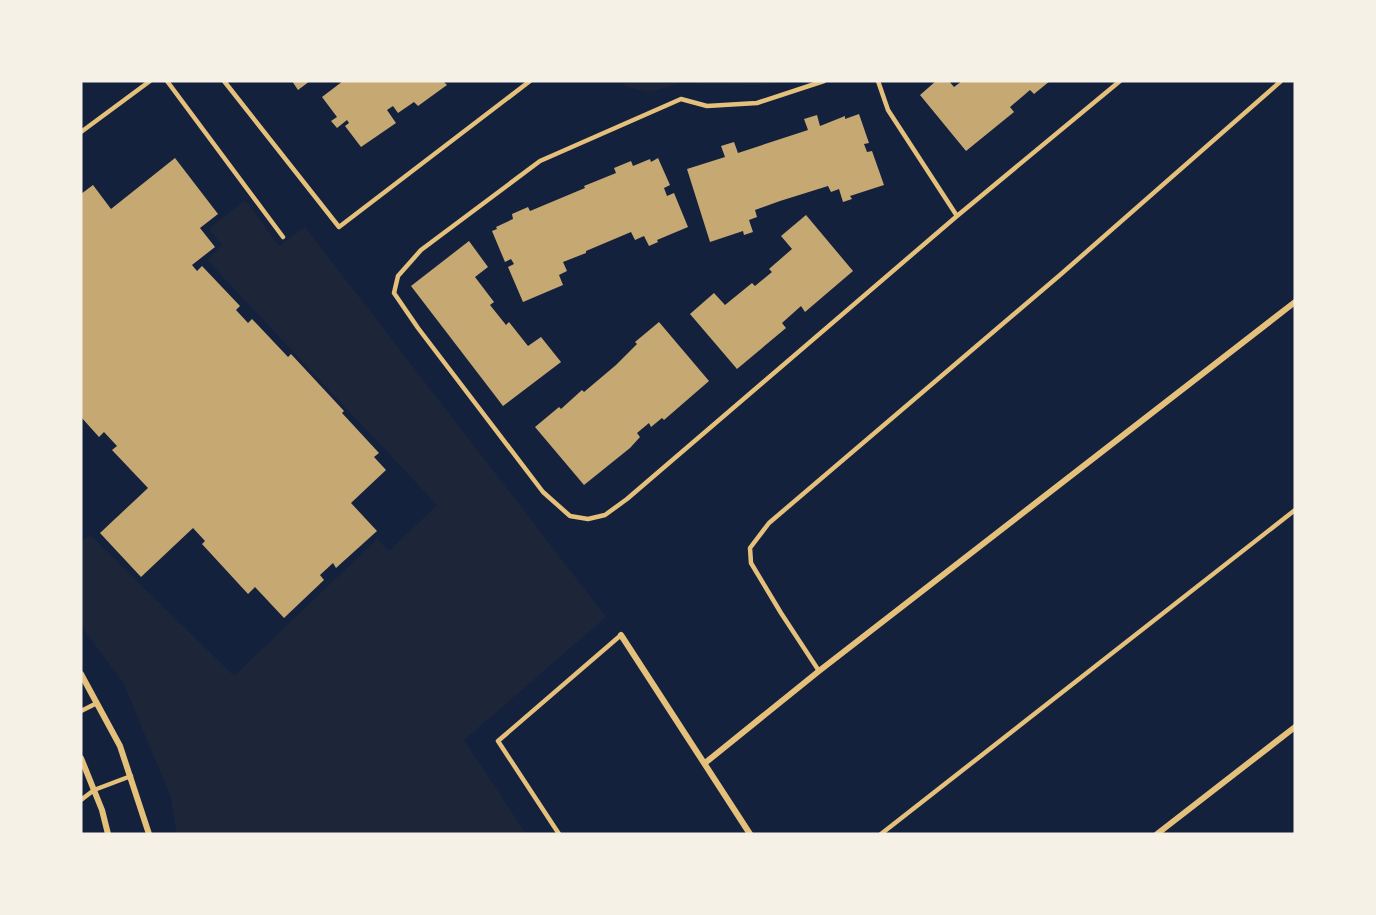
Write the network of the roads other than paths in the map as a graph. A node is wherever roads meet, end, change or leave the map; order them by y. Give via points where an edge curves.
1 (150, 81) edge
2 (167, 81) edge
3 (224, 81) edge
4 (530, 81) edge
5 (824, 81) edge
6 (878, 81) edge
7 (1120, 81) edge
8 (1281, 81) edge
9 (81, 132) edge
10 (957, 216) junction
11 (283, 237) dead end
12 (1295, 302) edge
13 (1295, 510) edge
14 (621, 635) joint
15 (819, 671) junction
16 (81, 674) edge
17 (97, 704) junction
18 (81, 711) edge
19 (1295, 727) edge
20 (81, 758) edge
21 (705, 763) junction
22 (131, 776) junction
23 (94, 790) junction
24 (81, 800) edge
25 (108, 834) edge
26 (149, 834) edge
27 (559, 834) edge
28 (750, 834) edge
29 (880, 834) edge
30 (1157, 834) edge

1 - 9 lane
2 - 11 lane
3 - 4 lane via 339,227
5 - 10 lane via 757,103 707,106 681,99 540,161 421,250 398,276 394,293 543,492 570,516 588,519 604,515
6 - 10 lane via 888,110
7 - 10 lane
8 - 15 lane via 769,523 750,548 751,563
12 - 15 street
13 - 29 lane
14 - 21 street
14 - 27 lane via 498,741
15 - 21 street
16 - 17 street
17 - 18 lane
17 - 22 street
19 - 30 street
20 - 23 street
21 - 28 street
22 - 23 lane
22 - 26 street
23 - 24 lane
23 - 25 street

